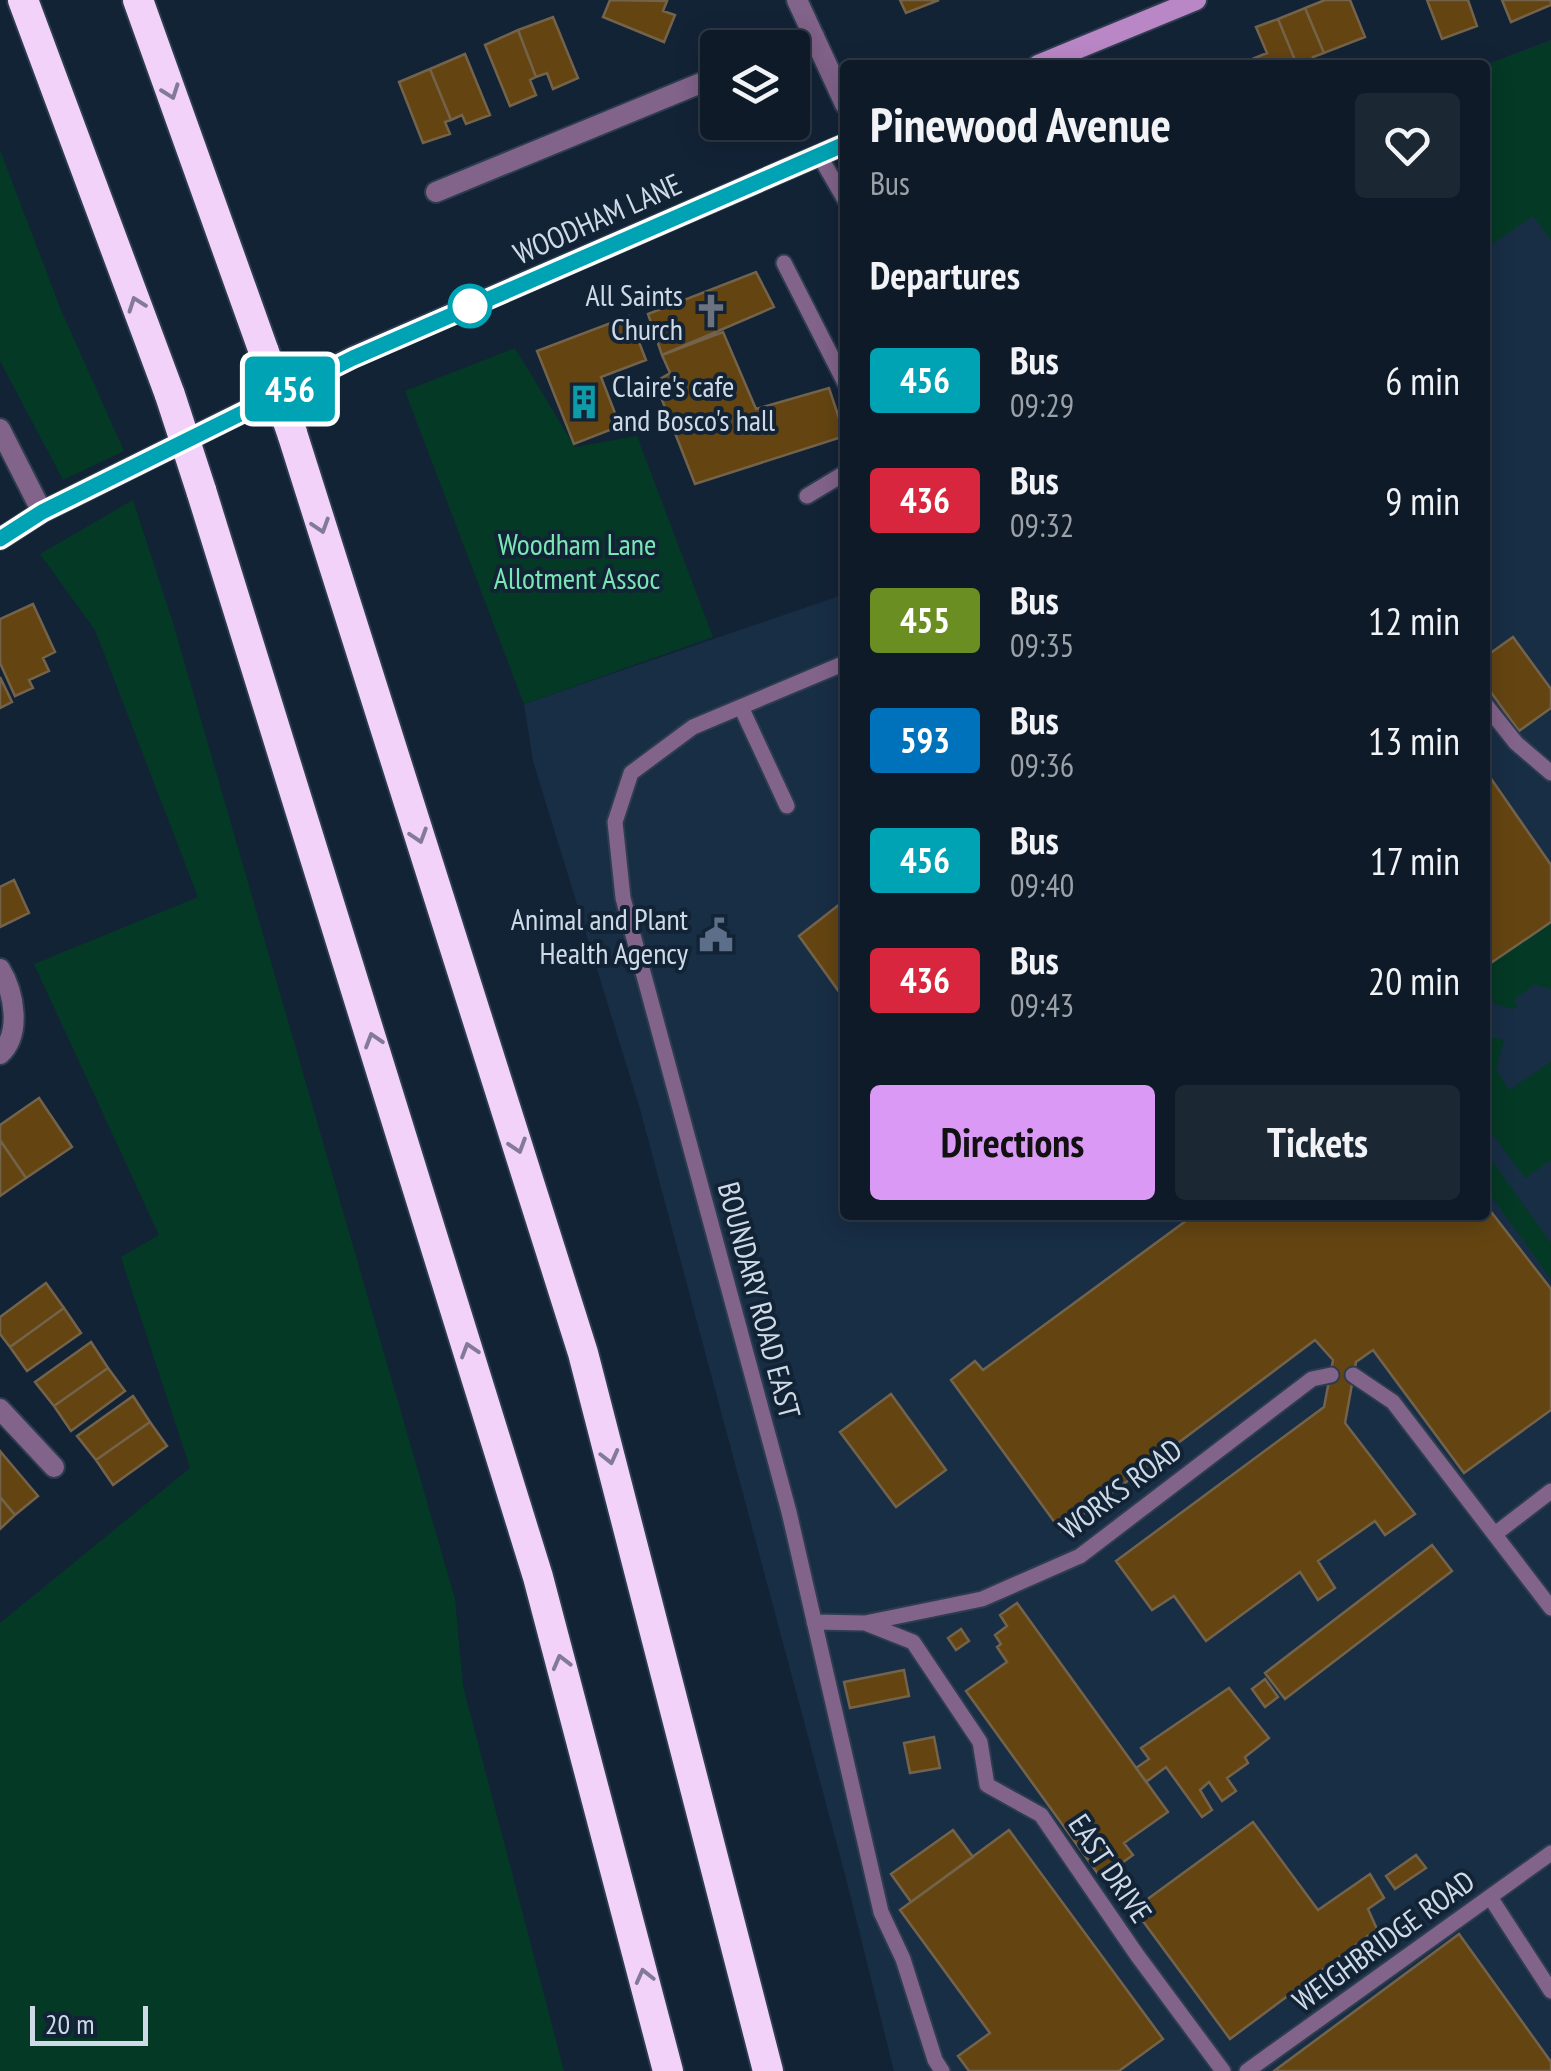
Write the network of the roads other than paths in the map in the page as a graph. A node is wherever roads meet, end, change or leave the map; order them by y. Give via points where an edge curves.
1 (23, 0) edge
2 (138, 0) edge
3 (797, 0) edge
4 (1196, 0) edge
5 (814, 36) junction
6 (810, 38) edge
7 (1050, 60) edge
8 (700, 83) edge
9 (840, 93) edge
10 (840, 146) edge
11 (819, 155) junction
12 (840, 191) edge
13 (436, 192) dead end
14 (784, 263) dead end
15 (840, 372) edge
16 (0, 429) edge
17 (840, 477) edge
18 (807, 496) dead end
19 (42, 512) junction
20 (0, 539) edge
21 (840, 665) edge
22 (741, 707) junction
23 (1490, 710) edge
24 (1551, 773) edge
25 (786, 806) dead end
26 (0, 969) edge
27 (0, 1054) edge
28 (1331, 1375) dead end
29 (1353, 1375) dead end
30 (0, 1409) edge
31 (54, 1468) dead end
32 (1551, 1491) edge
33 (1495, 1534) junction
34 (1551, 1608) edge
35 (814, 1622) junction
36 (865, 1623) junction
37 (1551, 1854) edge
38 (1490, 1897) junction
39 (1551, 1990) edge
40 (668, 2071) edge
41 (768, 2071) edge
42 (942, 2071) edge
43 (1224, 2071) edge
44 (1247, 2071) edge

40 -> 1 highway, bridge via 538,1577 201,490
2 -> 41 highway, bridge via 292,433 583,1353
3 - 5 street
4 - 7 main road
5 - 6 street
5 - 9 street
8 - 13 street
10 - 11 main road, WOODHAM LANE
11 - 12 lane
11 - 19 main road, WOODHAM LANE via 353,358
14 - 15 lane
16 - 19 street
17 - 18 lane
19 - 20 main road, WOODHAM LANE
21 - 22 lane, BOUNDARY ROAD EAST
22 - 25 lane
22 - 35 lane, BOUNDARY ROAD EAST via 694,727 632,772 615,822 623,898
23 - 24 lane
26 - 27 street via 14,1014 9,1046
28 - 36 lane, WORKS ROAD via 1312,1379 1080,1556 982,1599
29 - 33 lane via 1393,1402
30 - 31 street
32 - 33 lane
33 - 34 lane
35 - 36 lane, EAST DRIVE
35 - 42 lane, BOUNDARY ROAD EAST via 881,1912
36 - 43 lane, EAST DRIVE via 913,1642 980,1742 987,1785 1041,1815
37 - 38 lane, WEIGHBRIDGE ROAD
38 - 39 lane
38 - 44 lane, WEIGHBRIDGE ROAD

